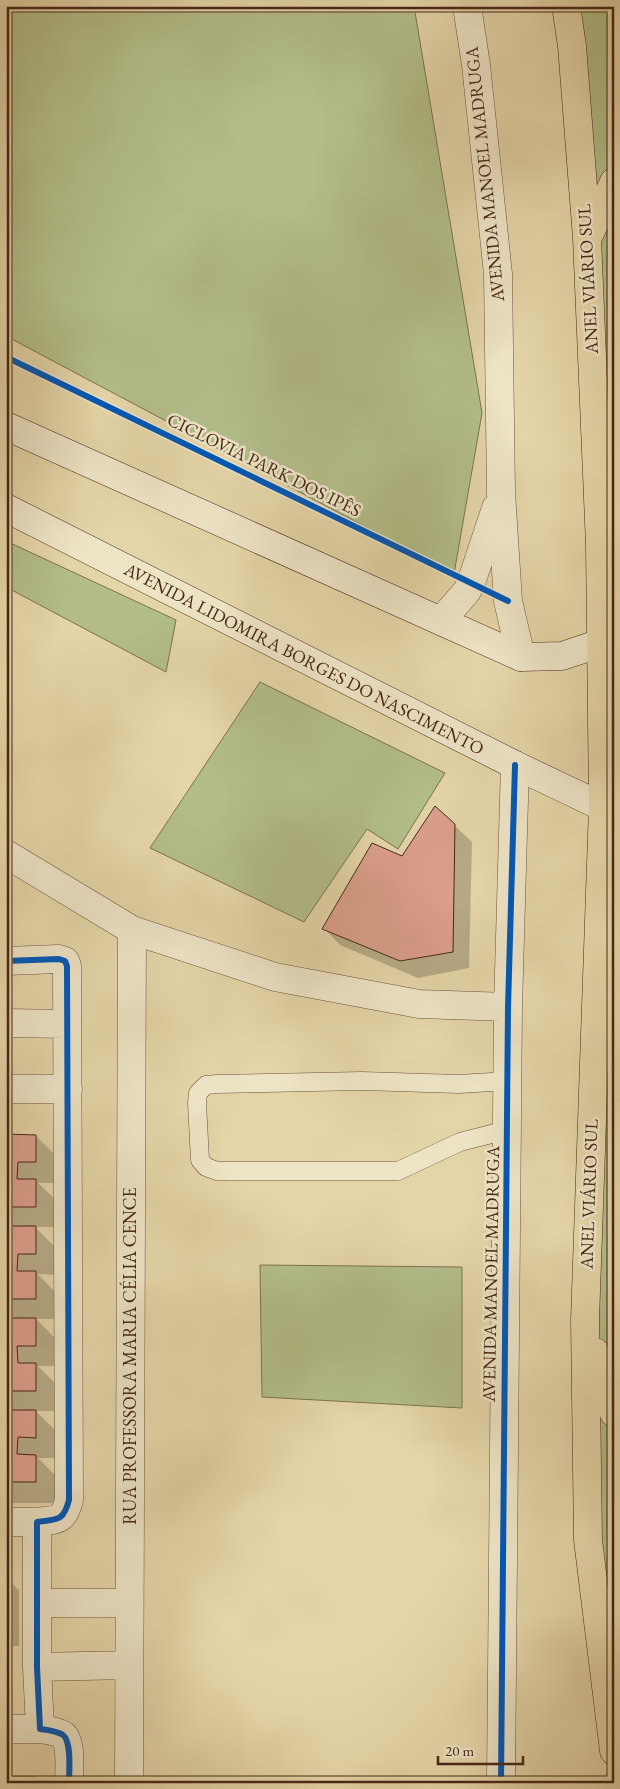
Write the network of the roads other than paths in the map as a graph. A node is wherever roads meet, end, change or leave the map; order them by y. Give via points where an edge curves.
1 (467, 6) edge
2 (566, 6) edge
3 (614, 182) edge
4 (587, 238) junction
5 (6, 426) edge
6 (501, 492) junction
7 (6, 508) edge
8 (441, 621) junction
9 (601, 643) junction
10 (522, 657) junction
11 (515, 765) junction
12 (603, 807) junction
13 (9, 862) edge
14 (132, 930) junction
15 (6, 961) edge
16 (508, 1007) junction
17 (6, 1023) edge
18 (67, 1024) junction
19 (508, 1081) junction
20 (6, 1089) edge
21 (68, 1089) junction
22 (507, 1130) junction
23 (585, 1320) junction
24 (614, 1413) edge
25 (6, 1522) edge
26 (37, 1522) junction
27 (38, 1603) junction
28 (129, 1603) junction
29 (129, 1665) junction
30 (37, 1667) junction
31 (6, 1729) edge
32 (40, 1729) junction
33 (614, 1751) edge
34 (69, 1783) edge
35 (129, 1783) edge
36 (500, 1783) edge

1 - 6 street, AVENIDA MANOEL MADRUGA via 498,274
2 - 4 main road, ANEL VIÁRIO SUL
3 - 4 main road
4 - 9 main road, ANEL VIÁRIO SUL
5 - 8 street
6 - 8 street, AVENIDA MANOEL MADRUGA via 471,583
6 - 10 street, AVENIDA MANOEL MADRUGA via 508,601
7 - 11 street, AVENIDA LIDOMIRA BORGES DO NASCIMENTO
8 - 10 street
9 - 10 street via 562,656
9 - 12 main road, ANEL VIÁRIO SUL
11 - 12 street, AVENIDA LIDOMIRA BORGES DO NASCIMENTO
11 - 16 street, AVENIDA MANOEL MADRUGA
12 - 23 main road, ANEL VIÁRIO SUL
13 - 14 street
14 - 16 street via 275,977 419,1004
14 - 28 street, RUA PROFESSORA MARIA CÉLIA CENCE
15 - 18 street via 64,960 67,966
16 - 19 street, AVENIDA MANOEL MADRUGA
17 - 18 street
18 - 21 street
19 - 22 street, AVENIDA MANOEL MADRUGA
19 - 22 lane via 217,1084 206,1085 198,1093 197,1103 200,1160 217,1172 398,1171 460,1142
20 - 21 street
21 - 26 street via 69,1500 66,1514 57,1520
22 - 36 street, AVENIDA MANOEL MADRUGA
23 - 24 main road
23 - 33 main road, ANEL VIÁRIO SUL via 588,1540
25 - 26 street
26 - 27 street
27 - 28 street
27 - 30 street
28 - 29 street, RUA PROFESSORA MARIA CÉLIA CENCE
29 - 30 street
29 - 35 street, RUA PROFESSORA MARIA CÉLIA CENCE
30 - 32 street
31 - 32 street
32 - 34 street via 65,1736

